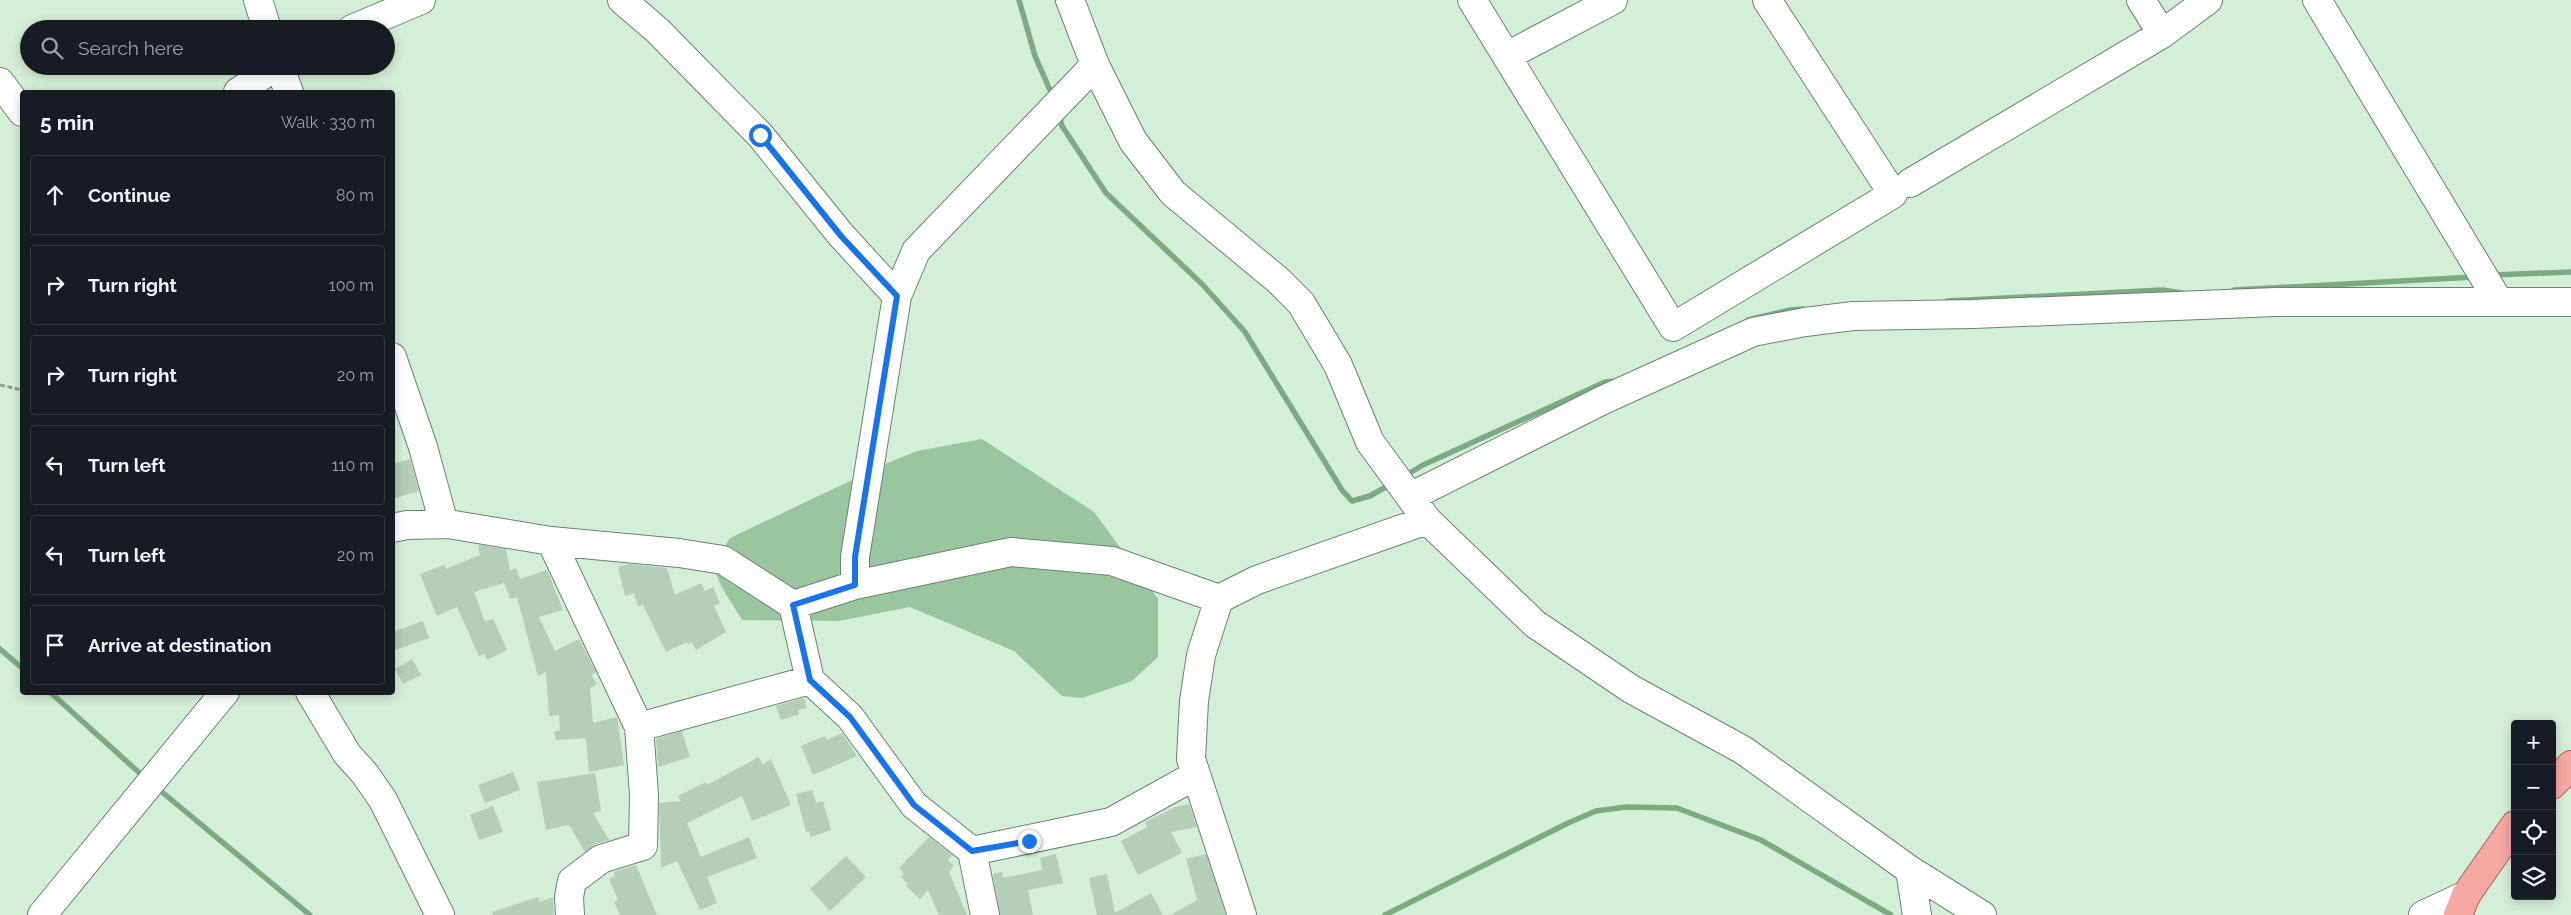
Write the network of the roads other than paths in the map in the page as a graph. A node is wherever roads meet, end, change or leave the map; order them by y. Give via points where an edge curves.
1 (258, 0) edge
2 (421, 0) edge
3 (622, 0) edge
4 (1070, 0) edge
5 (1472, 0) edge
6 (1612, 0) edge
7 (1767, 0) edge
8 (2141, 0) edge
9 (2208, 0) edge
10 (2318, 0) edge
11 (264, 20) edge
12 (373, 20) edge
13 (2162, 34) junction
14 (1508, 56) junction
15 (1095, 64) junction
16 (264, 75) edge
17 (281, 75) edge
18 (0, 82) edge
19 (241, 90) edge
20 (287, 90) edge
21 (20, 109) edge
22 (1910, 183) dead end
23 (897, 296) junction
24 (2499, 302) junction
25 (2571, 302) edge
26 (395, 366) edge
27 (1410, 497) junction
28 (1427, 520) junction
29 (444, 524) junction
30 (395, 527) edge
31 (551, 541) junction
32 (855, 585) junction
33 (1219, 598) junction
34 (793, 605) junction
35 (810, 680) junction
36 (223, 695) edge
37 (312, 695) edge
38 (639, 728) junction
39 (2571, 765) edge
40 (1196, 775) junction
41 (2556, 781) edge
42 (2511, 831) edge
43 (972, 851) junction
44 (1910, 870) junction
45 (2462, 905) edge
46 (42, 915) edge
47 (440, 915) edge
48 (570, 915) edge
49 (985, 915) edge
50 (1242, 915) edge
51 (1917, 915) edge
52 (1982, 915) edge
53 (2423, 915) edge

1 - 11 street
2 - 12 street
3 - 23 street via 658,31 760,135 841,236
4 - 15 street
5 - 14 street
6 - 14 street
7 - 14 street via 1892,194 1672,327
8 - 13 street
9 - 13 street
10 - 24 street
13 - 22 street
15 - 23 street via 916,251
15 - 27 street via 1133,141 1173,193 1301,303 1338,365 1370,442
16 - 19 street
17 - 20 street
18 - 21 street
23 - 32 street via 855,557
24 - 25 street
24 - 27 street via 2276,302 1853,316 1797,324 1753,332 1603,400
26 - 29 street via 423,447
27 - 28 street
28 - 33 street via 1257,580
28 - 44 street via 1535,624 1631,689 1743,750
29 - 30 street
29 - 31 street
31 - 34 street via 724,560
31 - 38 street
32 - 33 street via 1011,552 1112,561
32 - 34 street
33 - 40 street via 1200,655 1194,701 1191,759
34 - 35 street
35 - 38 street
35 - 43 street via 850,717 914,805
36 - 46 street
37 - 47 street via 347,754 383,800
38 - 48 street via 644,795 643,846 601,858 572,881
39 - 41 main road
40 - 43 street via 1110,822
40 - 50 street
42 - 45 main road
43 - 49 street
44 - 51 street
44 - 52 street
45 - 53 street

